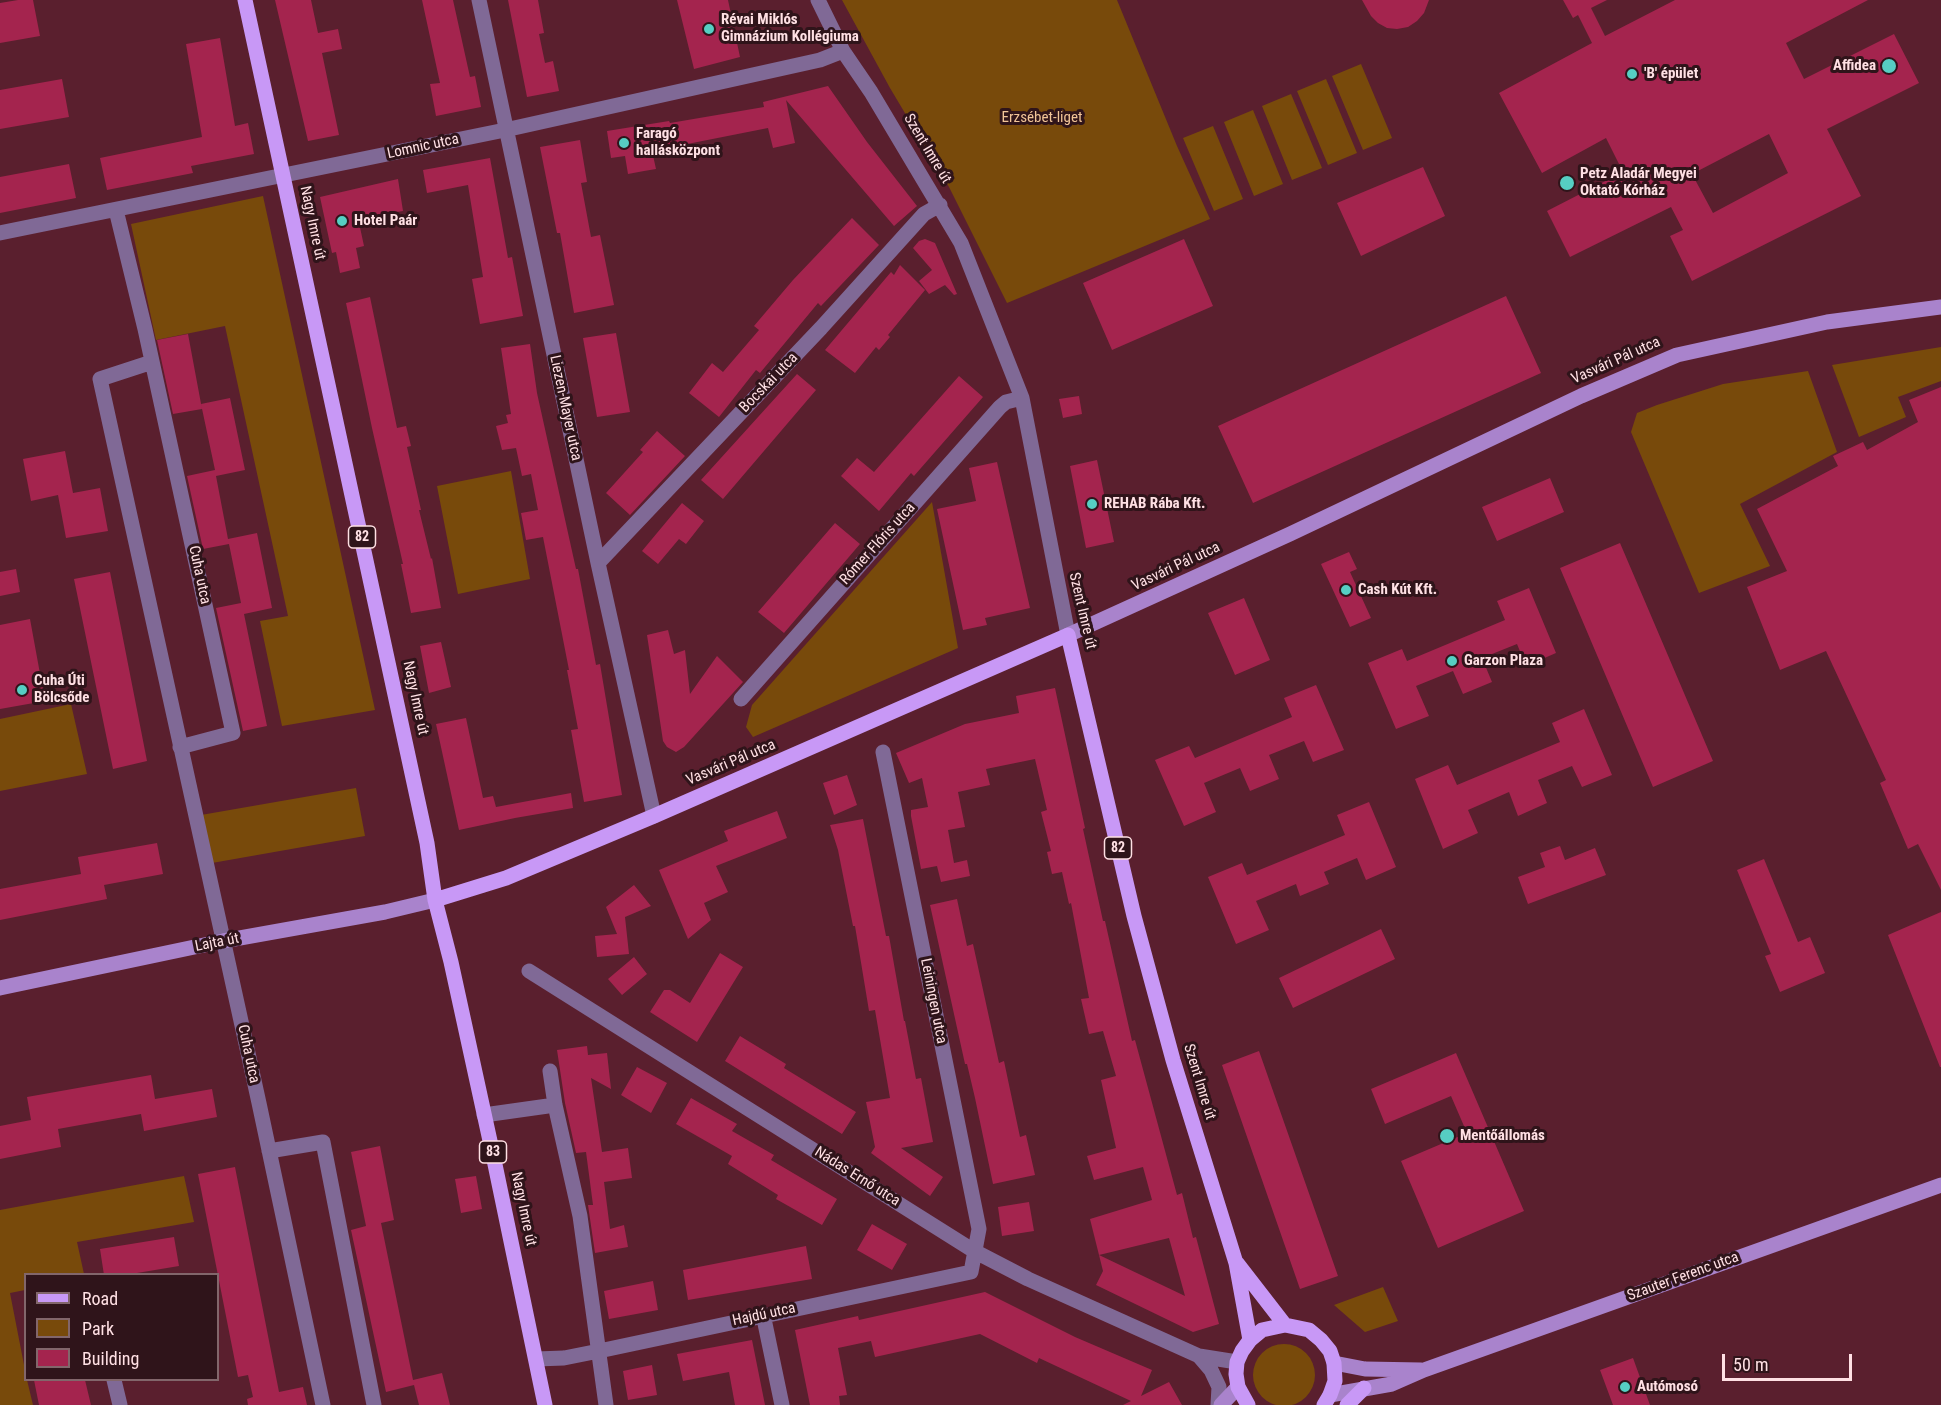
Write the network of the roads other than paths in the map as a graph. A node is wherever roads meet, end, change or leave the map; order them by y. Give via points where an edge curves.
1 (245, 0) edge
2 (479, 0) edge
3 (818, 0) edge
4 (843, 51) junction
5 (505, 130) junction
6 (283, 176) junction
7 (940, 205) junction
8 (116, 210) junction
9 (0, 233) edge
10 (1941, 307) edge
11 (152, 362) junction
12 (1022, 398) junction
13 (598, 563) junction
14 (1068, 635) junction
15 (741, 699) dead end
16 (180, 747) junction
17 (883, 752) dead end
18 (654, 816) junction
19 (435, 900) junction
20 (223, 941) junction
21 (529, 971) dead end
22 (0, 988) edge
23 (550, 1071) dead end
24 (555, 1105) junction
25 (484, 1115) junction
26 (269, 1151) junction
27 (1941, 1185) edge
28 (974, 1251) junction
29 (1236, 1263) junction
30 (764, 1314) junction
31 (1285, 1325) junction
32 (1250, 1340) junction
33 (599, 1351) junction
34 (1199, 1356) junction
35 (536, 1359) junction
36 (1237, 1362) junction
37 (1334, 1364) junction
38 (1424, 1370) junction
39 (114, 1381) edge
40 (1238, 1386) junction
41 (1364, 1388) junction
42 (1326, 1402) edge
43 (120, 1405) edge
44 (323, 1405) edge
45 (374, 1405) edge
46 (544, 1405) edge
47 (606, 1405) edge
48 (782, 1405) edge
49 (1220, 1405) edge
50 (1248, 1405) edge
51 (1347, 1405) edge

1 - 6 main road, Nagy Imre út / 82
2 - 5 street, Liezen-Mayer utca
3 - 4 street, Szent Imre út
4 - 5 street, Lomnic utca via 820,60
4 - 7 street, Szent Imre út
5 - 6 street, Lomnic utca
5 - 13 street, Liezen-Mayer utca
6 - 8 street, Lomnic utca
6 - 19 main road, Nagy Imre út / 82 via 427,843
7 - 12 street, Szent Imre út via 961,243
7 - 13 street, Bocskai utca via 924,214
8 - 9 street, Lomnic utca
8 - 11 street, Cuha utca
10 - 14 street, Vasvári Pál utca via 1827,322 1677,355
11 - 16 street, Cuha utca via 100,379
11 - 16 street, Cuha utca via 233,733
12 - 14 street, Szent Imre út
12 - 15 street, Rómer Flóris utca via 1000,407
13 - 18 street, Liezen-Mayer utca
14 - 18 main road, Vasvári Pál utca
14 - 29 main road, Szent Imre út / 82 via 1134,916 1173,1060
16 - 20 street, Cuha utca
17 - 28 street, Leiningen utca via 979,1229
18 - 19 main road, Vasvári Pál utca via 506,878
19 - 20 street, Lajta út
19 - 25 main road, Nagy Imre út / 83
20 - 22 street, Lajta út
20 - 26 street, Cuha utca
21 - 28 street, Nádas Ernő utca
23 - 24 street
24 - 25 street
24 - 33 street via 580,1215
25 - 35 main road, Nagy Imre út / 83
26 - 44 street, Cuha utca
26 - 45 street via 323,1142
27 - 38 street, Szauter Ferenc utca
28 - 30 street, Hajdú utca via 971,1272
28 - 34 street, Nádas Ernő utca
29 - 31 main road, Szent Imre út / 82
29 - 32 main road, Szent Imre út / 82
30 - 33 street, Hajdú utca
30 - 48 street
31 - 32 main road via 1262,1330
31 - 37 main road via 1309,1330 1322,1340
32 - 36 main road
33 - 35 street, Hajdú utca
33 - 47 street
34 - 36 street, Nádas Ernő utca
34 - 49 street via 1219,1387
35 - 46 main road, Nagy Imre út / 83
36 - 40 main road
37 - 38 street, Szauter Ferenc utca
37 - 42 main road via 1335,1381
38 - 41 street, Szauter Ferenc utca via 1392,1384
39 - 43 street
40 - 49 street
40 - 50 main road
41 - 42 street, Szauter Ferenc utca
41 - 51 main road

